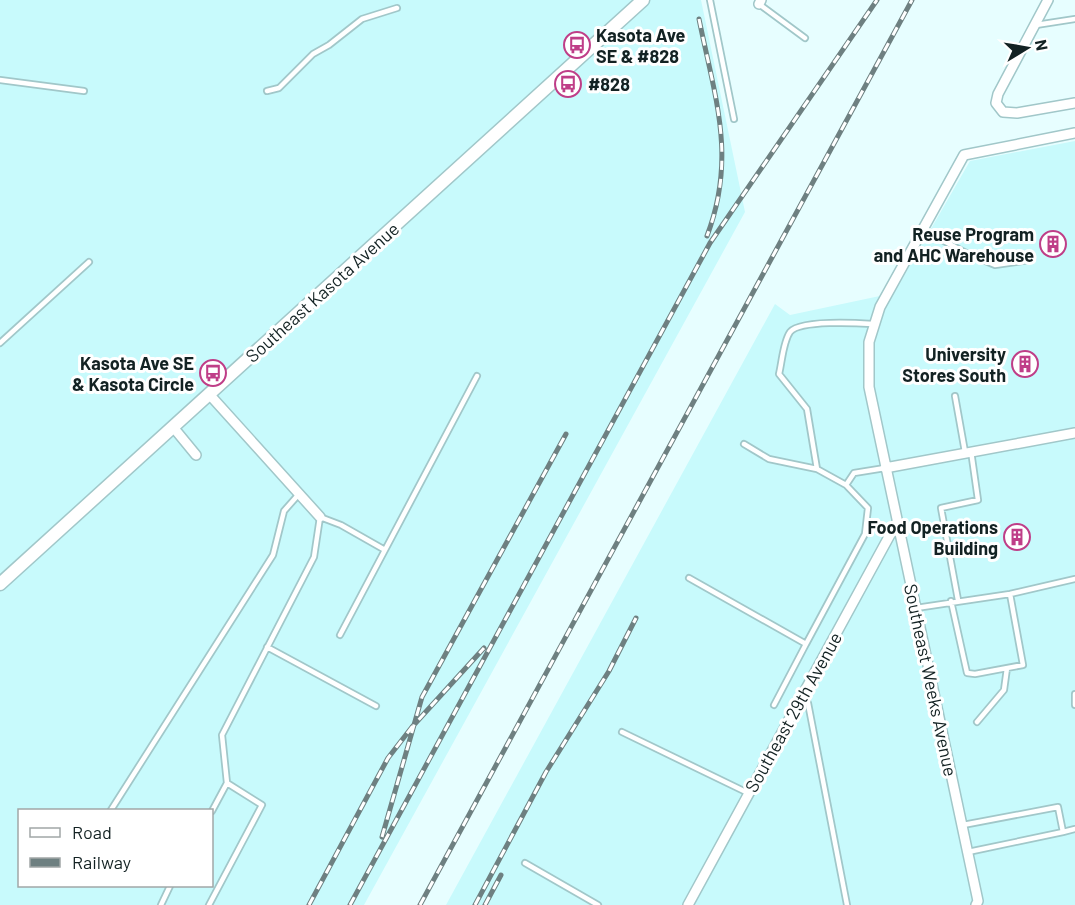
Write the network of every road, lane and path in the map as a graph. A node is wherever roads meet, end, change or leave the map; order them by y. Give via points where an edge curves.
1 (643, 0) edge
2 (710, 0) edge
3 (1048, 0) edge
4 (760, 2) edge
5 (397, 8) dead end
6 (1075, 19) edge
7 (1034, 26) junction
8 (806, 38) dead end
9 (0, 80) edge
10 (84, 90) dead end
11 (267, 91) dead end
12 (1075, 103) edge
13 (735, 119) dead end
14 (1075, 133) edge
15 (922, 228) junction
16 (1029, 260) dead end
17 (89, 262) dead end
18 (873, 324) junction
19 (0, 343) edge
20 (477, 376) dead end
21 (209, 394) junction
22 (955, 396) dead end
23 (173, 427) junction
24 (1075, 433) edge
25 (744, 444) dead end
26 (968, 452) junction
27 (196, 455) dead end
28 (885, 468) junction
29 (817, 469) junction
30 (846, 485) junction
31 (299, 495) junction
32 (320, 518) junction
33 (897, 522) junction
34 (385, 550) junction
35 (689, 578) dead end
36 (1075, 579) edge
37 (0, 584) edge
38 (1010, 594) junction
39 (958, 600) junction
40 (951, 601) junction
41 (916, 608) junction
42 (340, 635) dead end
43 (806, 644) junction
44 (267, 646) junction
45 (1007, 668) junction
46 (1075, 694) edge
47 (799, 698) junction
48 (774, 705) dead end
49 (1075, 705) edge
50 (376, 706) dead end
51 (977, 722) dead end
52 (622, 732) dead end
53 (227, 783) junction
54 (748, 793) junction
55 (112, 809) edge
56 (213, 809) edge
57 (963, 825) junction
58 (1075, 829) edge
59 (1063, 832) junction
60 (968, 852) junction
61 (525, 863) dead end
62 (169, 887) edge
63 (689, 904) edge
64 (161, 905) edge
65 (209, 905) edge
66 (598, 905) edge
67 (847, 905) edge
68 (976, 905) edge

1 - 21 street, Southeast Kasota Avenue
2 - 13 lane
3 - 7 street
4 - 8 lane
5 - 11 lane via 362,19 313,54 279,88
6 - 7 lane
7 - 12 street via 996,103 1003,112 1017,113
9 - 10 lane
14 - 15 street, Southeast Weeks Avenue via 964,155
15 - 16 lane via 995,265
15 - 18 street, Southeast Weeks Avenue
17 - 19 lane
18 - 28 street, Southeast Weeks Avenue via 868,371
18 - 29 lane via 819,322 794,328 788,334 779,374 807,409
20 - 34 lane
21 - 23 street, Southeast Kasota Avenue
21 - 31 street
22 - 26 lane
23 - 27 street
23 - 37 street, Southeast Kasota Avenue
24 - 26 street
25 - 29 lane via 769,459
26 - 28 street
26 - 39 lane via 978,500 941,508
28 - 30 lane via 854,473
28 - 33 street, Southeast Weeks Avenue
29 - 30 lane
30 - 43 lane via 868,508 865,534
31 - 32 street
31 - 55 lane via 284,511 273,555
32 - 34 lane
32 - 44 lane via 314,557
33 - 41 street, Southeast Weeks Avenue
33 - 47 street, Southeast 29th Avenue
34 - 42 lane
35 - 43 lane
36 - 38 lane
38 - 39 lane
38 - 45 lane via 1023,665
39 - 40 lane
40 - 41 lane
40 - 45 lane via 967,673
41 - 57 street, Southeast Weeks Avenue
43 - 48 lane
44 - 50 lane
44 - 53 lane via 222,735
45 - 51 lane via 1004,690
46 - 49 lane
47 - 54 street, Southeast 29th Avenue
47 - 67 lane via 808,703
52 - 54 lane
53 - 56 lane
53 - 65 lane via 262,805
54 - 63 street, Southeast 29th Avenue
57 - 59 lane via 1058,807
57 - 60 street, Southeast Weeks Avenue
58 - 59 lane
59 - 60 lane
60 - 68 street, Southeast Weeks Avenue
61 - 66 lane
62 - 64 lane

